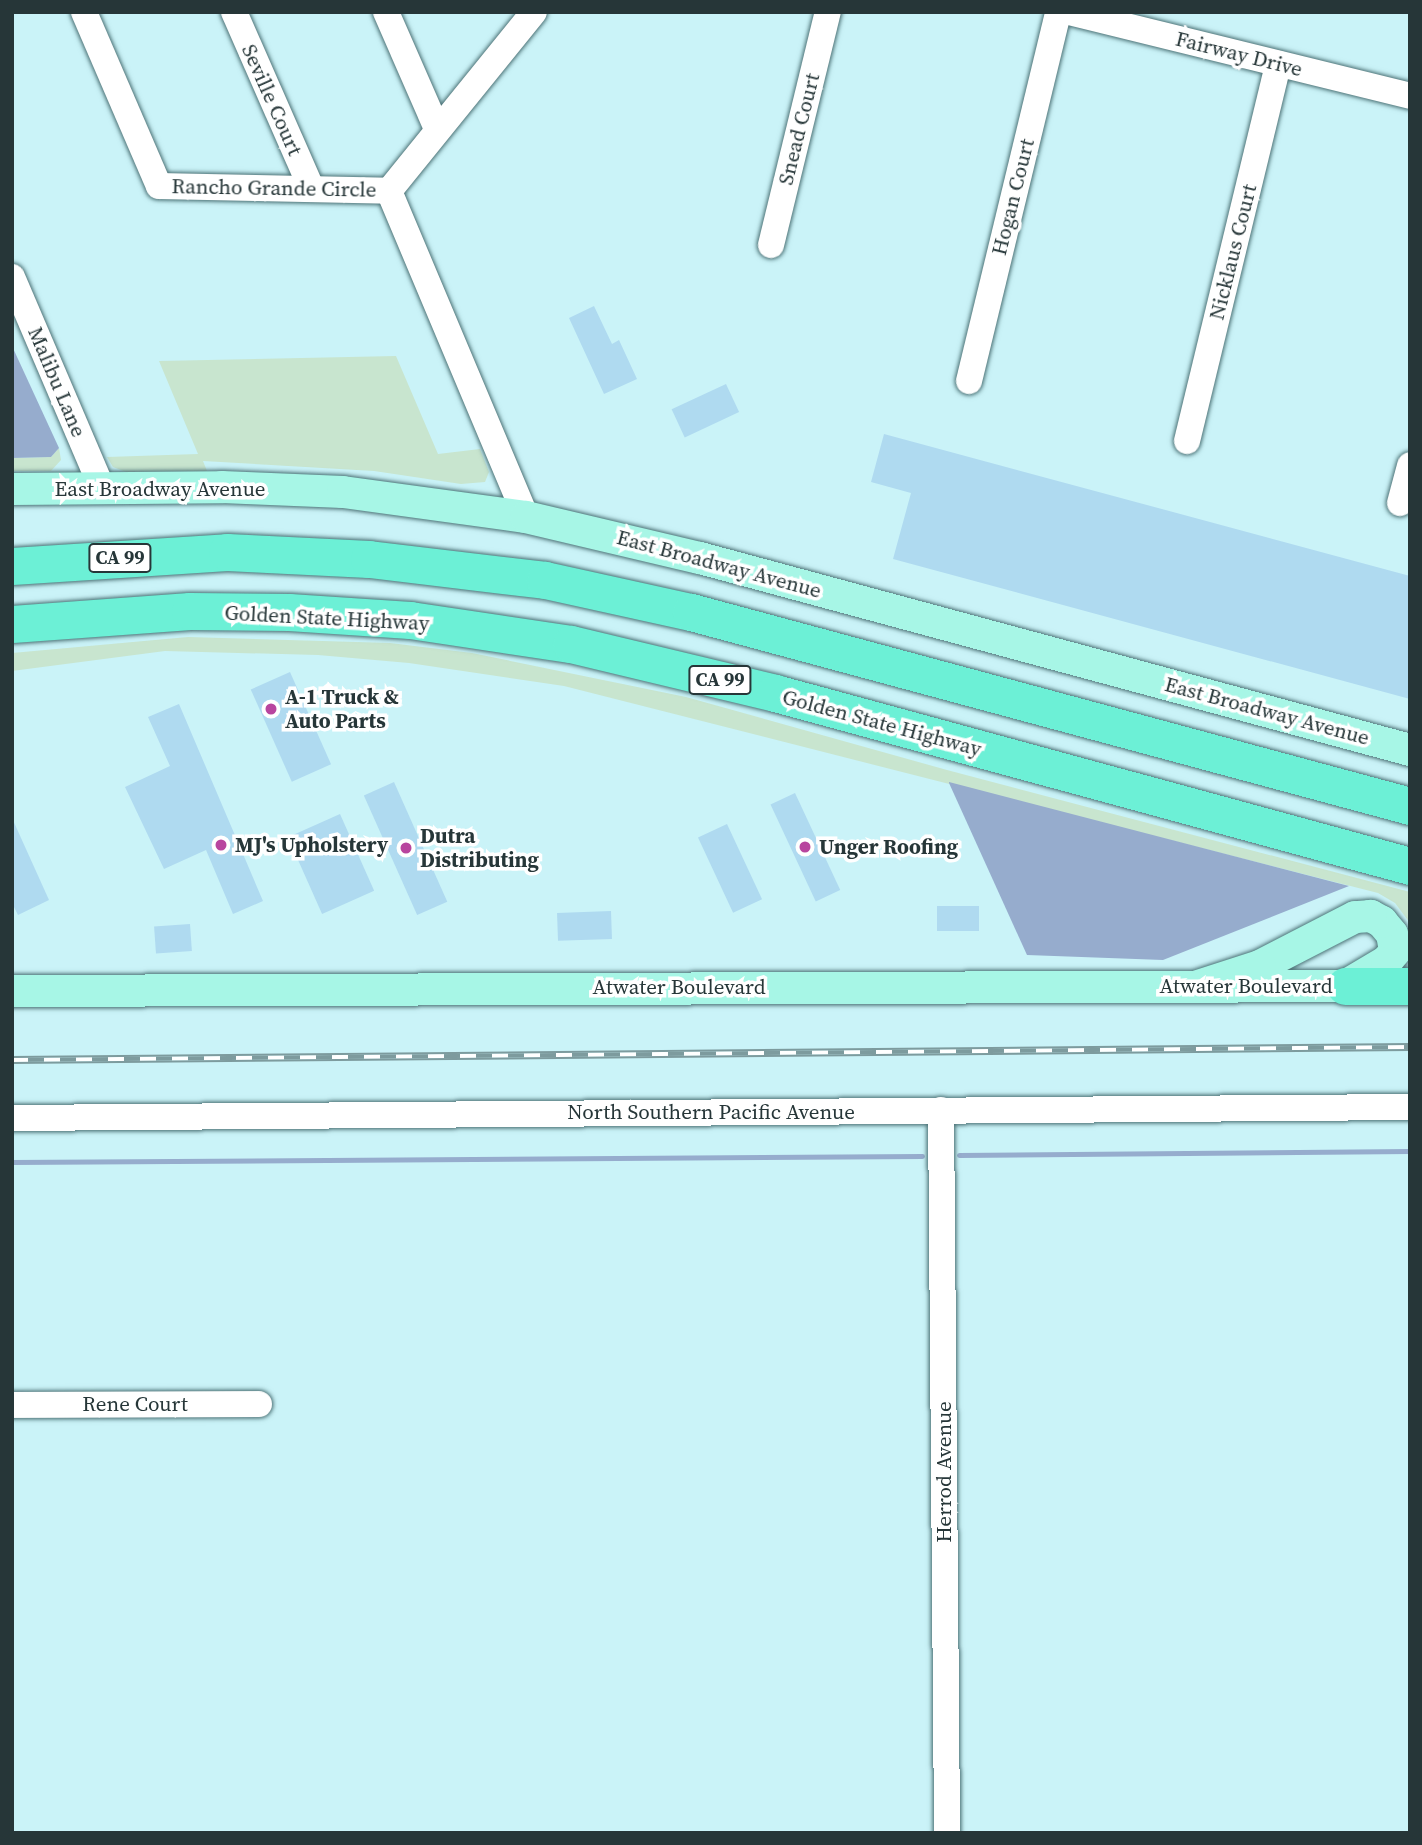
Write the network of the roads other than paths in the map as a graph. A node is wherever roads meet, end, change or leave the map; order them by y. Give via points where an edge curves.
1 (84, 12) edge
2 (234, 12) edge
3 (386, 12) edge
4 (534, 12) edge
5 (828, 12) edge
6 (1058, 12) edge
7 (1069, 12) edge
8 (1278, 64) junction
9 (1410, 96) edge
10 (438, 129) junction
11 (311, 187) junction
12 (389, 191) junction
13 (771, 245) dead end
14 (12, 276) edge
15 (969, 381) dead end
16 (1187, 441) dead end
17 (1410, 465) edge
18 (102, 488) junction
19 (12, 489) edge
20 (1400, 503) dead end
21 (526, 517) junction
22 (12, 549) edge
23 (227, 551) junction
24 (12, 566) edge
25 (12, 624) edge
26 (1410, 750) edge
27 (1410, 806) edge
28 (1410, 866) edge
29 (1198, 986) junction
30 (1345, 986) junction
31 (1410, 986) edge
32 (12, 990) edge
33 (1410, 1107) edge
34 (941, 1110) junction
35 (12, 1118) edge
36 (259, 1404) dead end
37 (12, 1405) edge
38 (947, 1833) edge

1 - 11 street, Rancho Grande Circle via 159,186
2 - 11 street, Seville Court
3 - 10 street
4 - 10 street, Rancho Grande Circle
5 - 13 street, Snead Court
6 - 15 street, Hogan Court
7 - 8 street, Fairway Drive
8 - 9 street, Fairway Drive
8 - 16 street, Nicklaus Court
10 - 12 street, Rancho Grande Circle
11 - 12 street, Rancho Grande Circle
12 - 21 street
14 - 18 street, Malibu Lane
17 - 20 street
18 - 19 main road, East Broadway Avenue
18 - 21 main road, East Broadway Avenue via 344,492
21 - 26 main road, East Broadway Avenue via 700,558
22 - 23 highway
23 - 24 highway, CA 99
23 - 27 highway, CA 99 via 369,559 545,580 704,616
25 - 28 highway, Golden State Highway / CA 99 via 191,611 289,612 410,620 571,644 775,693
29 - 30 main road, Atwater Boulevard
29 - 30 main road via 1260,966 1355,917 1371,916 1392,934 1395,951 1376,970
29 - 32 main road, Atwater Boulevard
30 - 31 highway
33 - 34 street, North Southern Pacific Avenue
34 - 35 street, North Southern Pacific Avenue
34 - 38 street, Herrod Avenue
36 - 37 street, Rene Court

